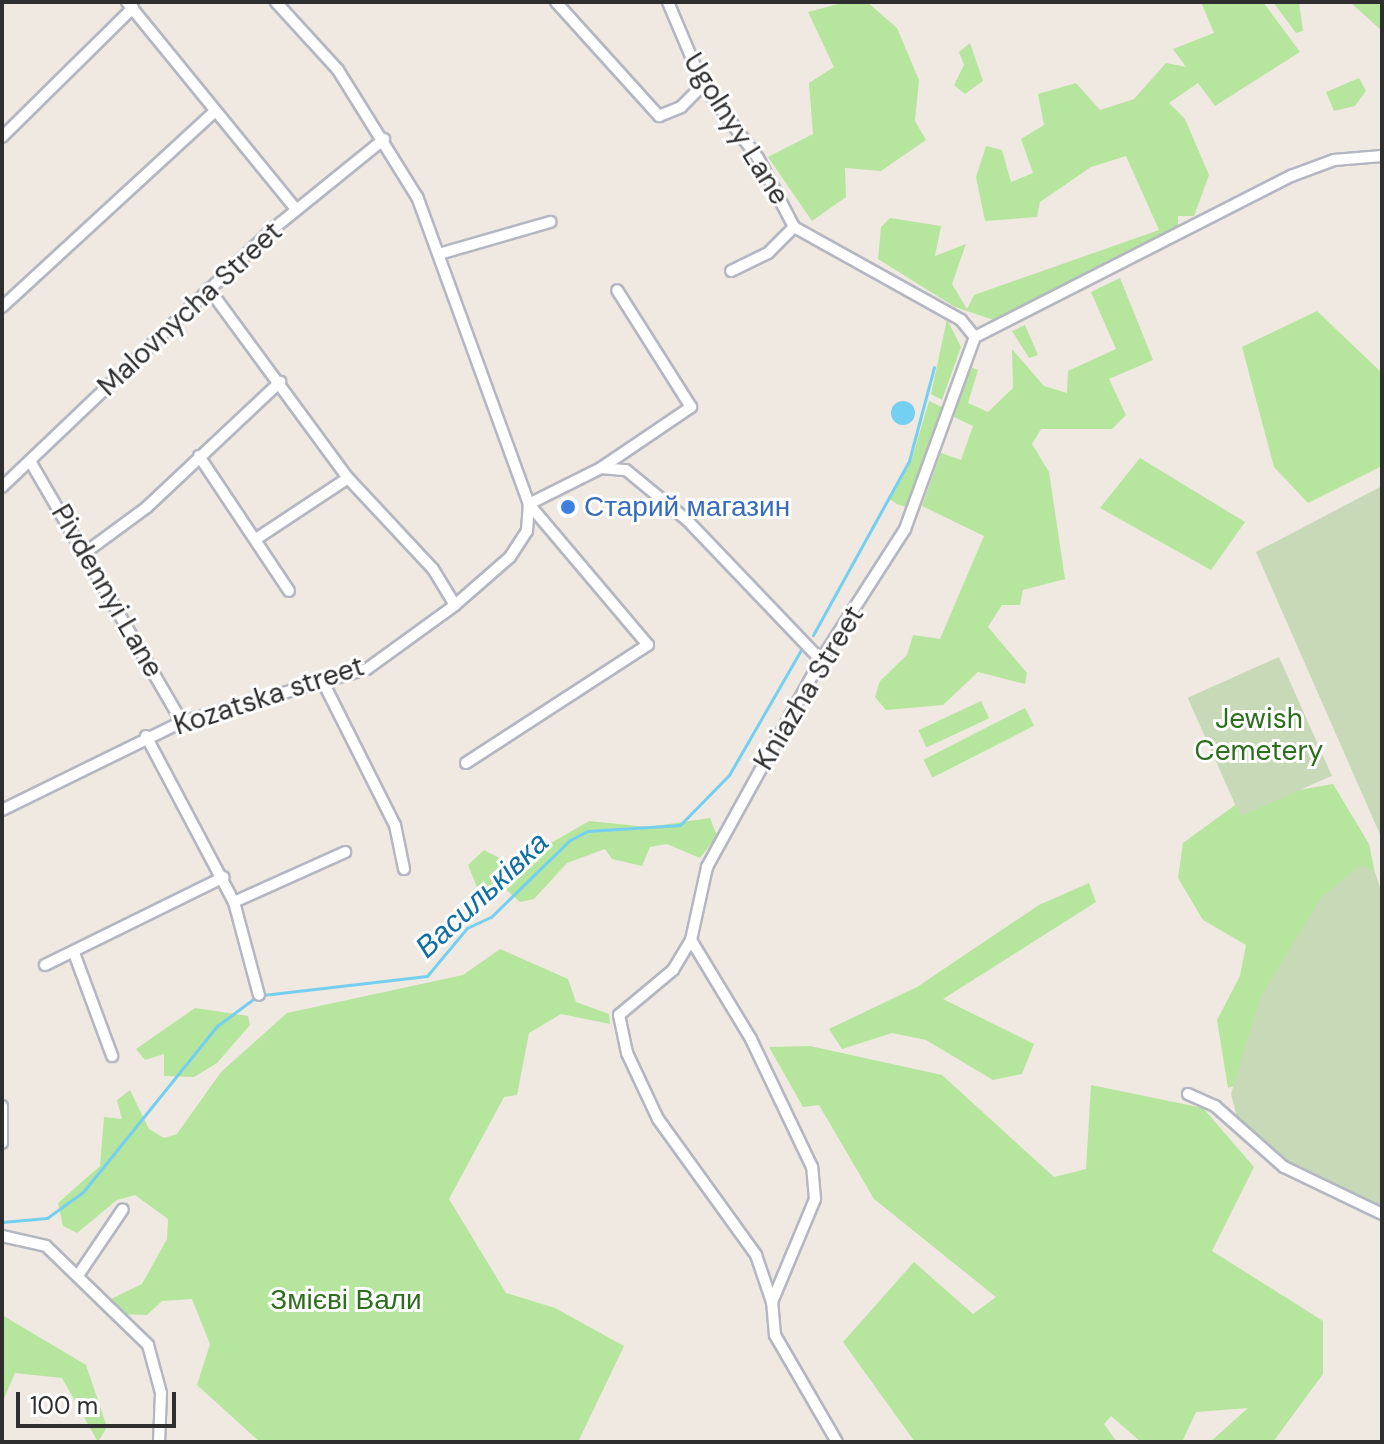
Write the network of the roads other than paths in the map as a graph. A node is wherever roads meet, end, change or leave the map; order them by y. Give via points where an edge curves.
1 (276, 2) edge
2 (556, 2) edge
3 (668, 2) edge
4 (130, 5) edge
5 (703, 85) junction
6 (212, 114) junction
7 (2, 137) edge
8 (384, 139) junction
9 (1382, 156) edge
10 (296, 209) junction
11 (550, 222) dead end
12 (794, 227) junction
13 (439, 254) junction
14 (731, 271) dead end
15 (209, 289) junction
16 (617, 290) dead end
17 (2, 307) edge
18 (975, 337) junction
19 (280, 382) junction
20 (199, 456) junction
21 (30, 461) junction
22 (601, 468) junction
23 (348, 478) junction
24 (2, 487) edge
25 (529, 504) junction
26 (256, 539) junction
27 (86, 552) junction
28 (289, 591) dead end
29 (455, 605) junction
30 (821, 660) junction
31 (324, 684) junction
32 (182, 722) junction
33 (146, 736) junction
34 (466, 763) dead end
35 (2, 810) edge
36 (345, 852) dead end
37 (404, 869) dead end
38 (224, 877) junction
39 (234, 902) junction
40 (691, 940) junction
41 (74, 953) junction
42 (45, 965) dead end
43 (259, 995) dead end
44 (112, 1056) dead end
45 (1188, 1094) dead end
46 (2, 1106) edge
47 (2, 1143) edge
48 (123, 1209) dead end
49 (1382, 1214) edge
50 (2, 1236) edge
51 (79, 1274) junction
52 (772, 1302) junction
53 (159, 1442) edge
54 (837, 1442) edge

1 - 8 street via 338,70
2 - 5 street via 659,116
3 - 5 street, Ugolnyy Lane
4 - 6 street
4 - 7 street
5 - 12 street, Ugolnyy Lane via 758,158
6 - 10 street
6 - 17 street
8 - 10 street, Malovnycha Street
8 - 13 street
9 - 18 street via 1334,160 1291,176
10 - 15 street, Malovnycha Street
11 - 13 street
12 - 14 street, Ugolnyy Lane via 768,253
12 - 18 street via 961,320
13 - 25 street
15 - 19 street
15 - 21 street, Malovnycha Street
16 - 22 street via 691,407
18 - 30 street, Kniazha Street via 905,529
19 - 20 street
19 - 23 street
20 - 26 street
20 - 27 street
21 - 24 street, Malovnycha Street
21 - 27 street, Pivdennyi Lane
22 - 25 street
22 - 30 street via 626,470 687,520
23 - 26 street
23 - 29 street via 433,569
25 - 29 street, Kozatska street via 527,531 510,557
25 - 34 street via 648,645
26 - 28 street
27 - 32 street, Pivdennyi Lane
29 - 31 street, Kozatska street via 367,669
30 - 40 street, Kniazha Street via 707,867
31 - 32 street, Kozatska street
31 - 37 street via 395,825
32 - 33 street, Kozatska street
33 - 35 street, Kozatska street
33 - 38 street
36 - 39 street
38 - 39 street
38 - 41 street
39 - 43 street
40 - 52 street via 751,1039 812,1167 815,1199
40 - 52 street via 673,970 619,1015 638,1087 727,1205
41 - 42 street
41 - 44 street
45 - 49 street via 1215,1106 1284,1167
46 - 47 street
48 - 51 street
50 - 51 street via 46,1246
51 - 53 street via 148,1345 161,1393
52 - 54 street via 775,1335

